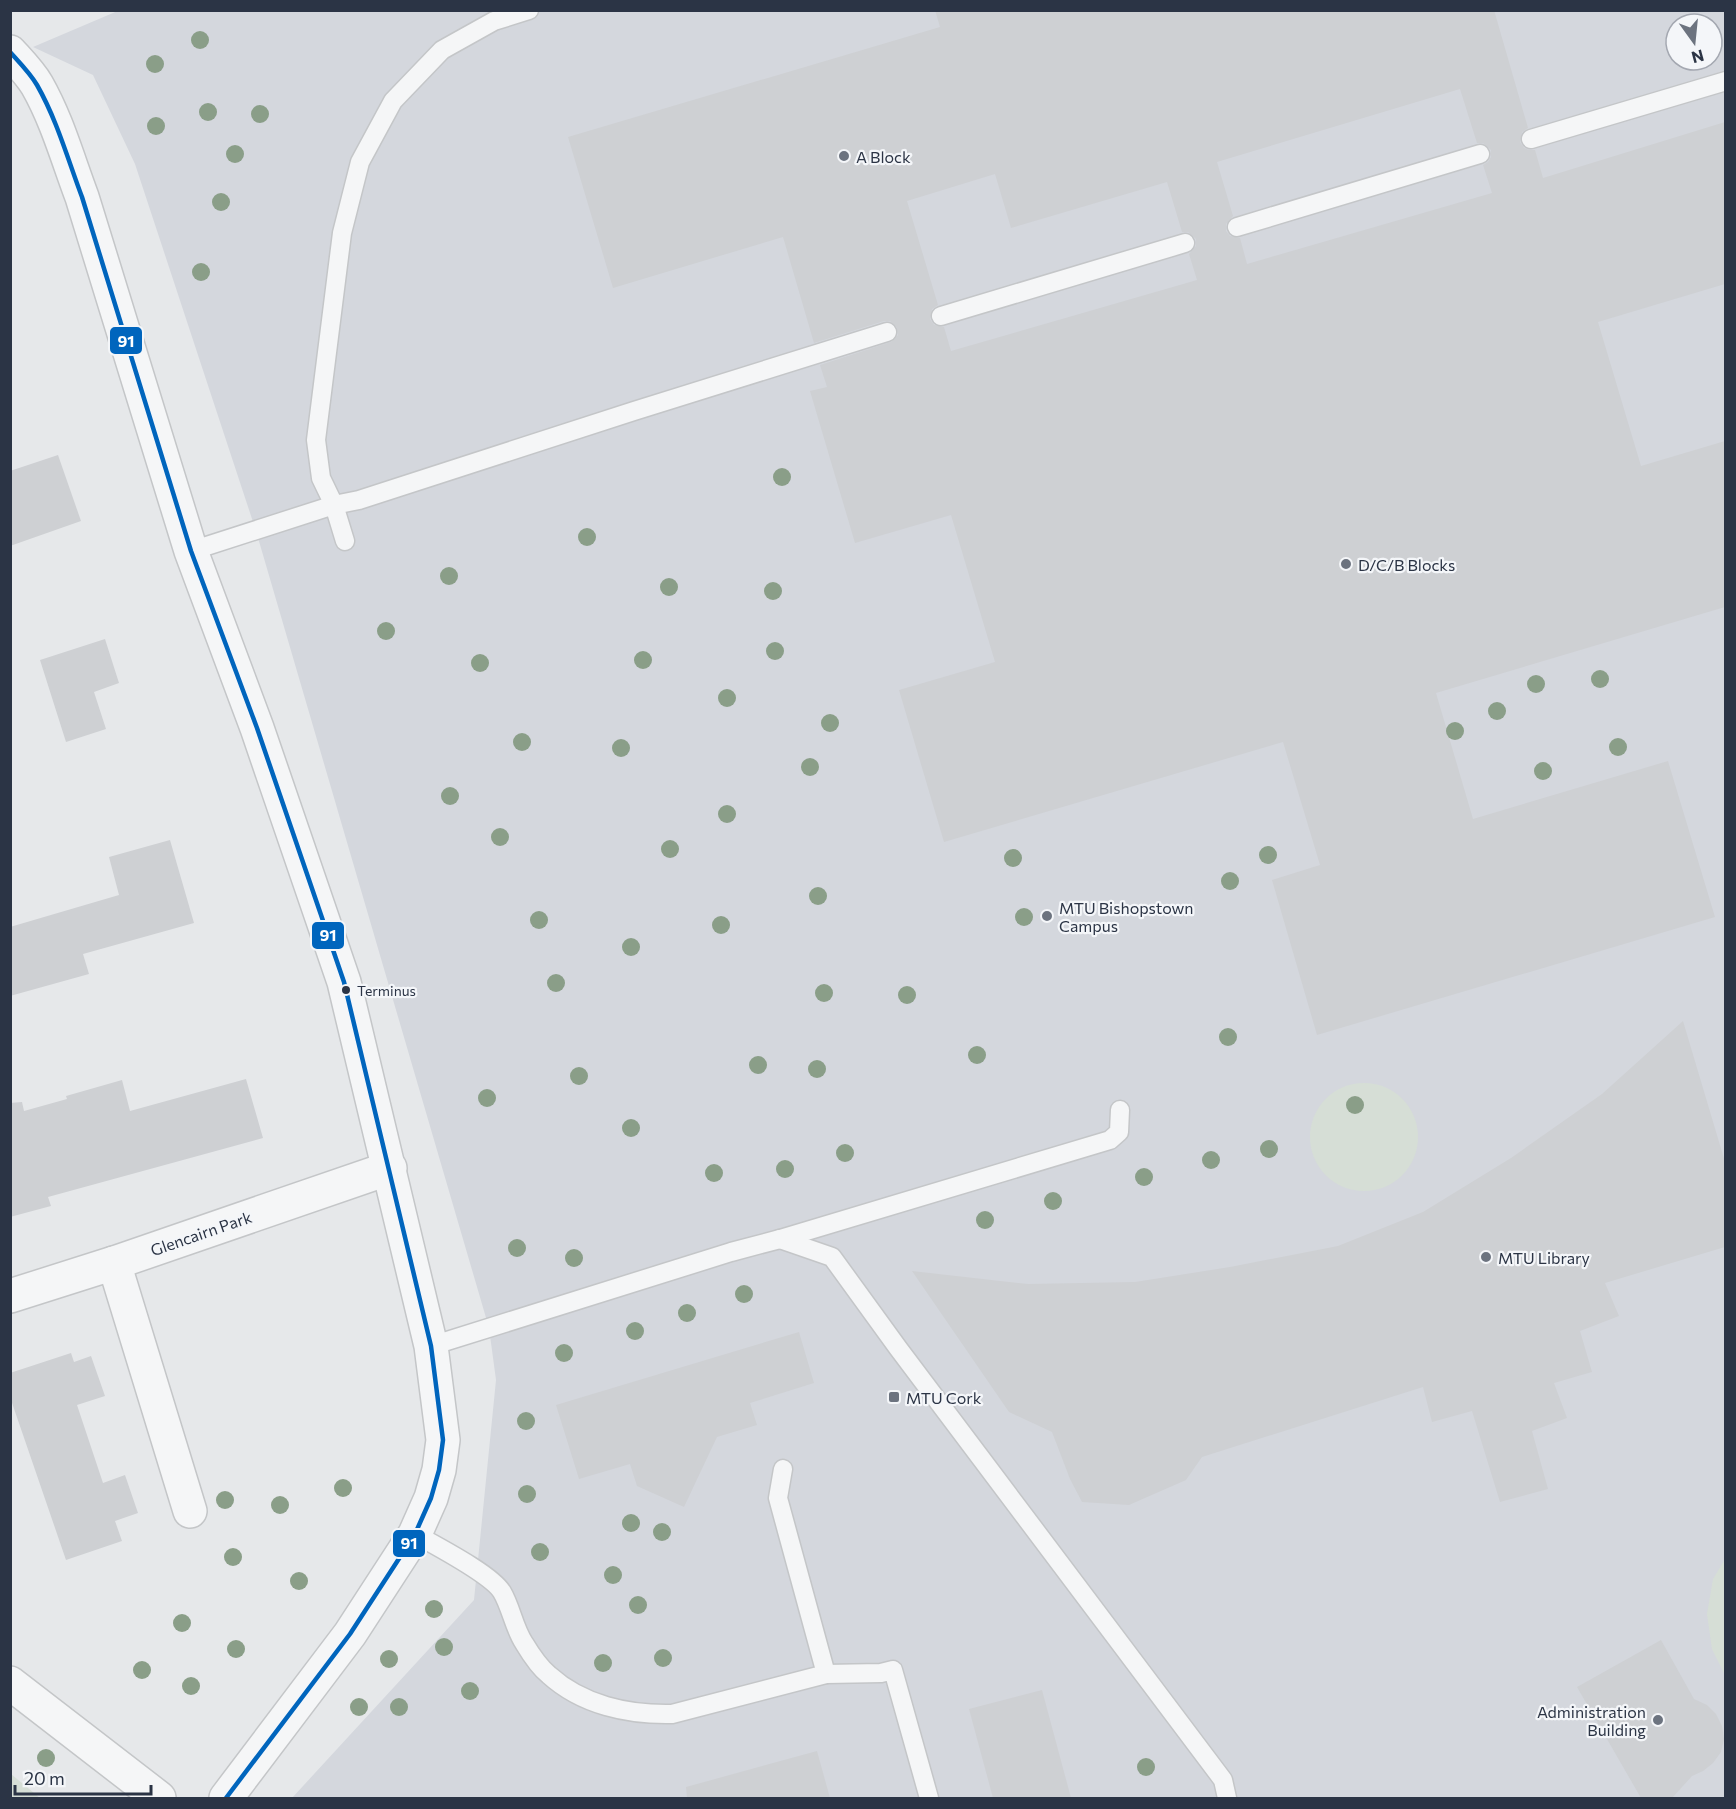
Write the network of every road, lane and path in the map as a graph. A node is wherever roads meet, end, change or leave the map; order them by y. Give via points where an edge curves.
1 (529, 10) edge
2 (13, 59) edge
3 (1725, 81) edge
4 (1531, 139) dead end
5 (1480, 154) dead end
6 (1236, 227) dead end
7 (1185, 243) dead end
8 (941, 316) dead end
9 (887, 332) dead end
10 (334, 505) junction
11 (345, 541) dead end
12 (191, 551) junction
13 (1120, 1110) dead end
14 (390, 1168) junction
15 (780, 1239) junction
16 (114, 1263) junction
17 (10, 1296) edge
18 (432, 1346) junction
19 (783, 1468) dead end
20 (190, 1511) dead end
21 (416, 1534) junction
22 (826, 1674) junction
23 (10, 1683) edge
24 (159, 1798) edge
25 (226, 1798) edge
26 (929, 1798) edge
27 (1227, 1798) edge

1 - 10 lane via 494,21 442,50 393,101 360,162 342,233 316,440 321,478
2 - 12 street via 36,83 53,117 82,197
3 - 4 lane
5 - 6 lane
7 - 8 lane
9 - 10 lane
10 - 11 lane
10 - 12 lane
12 - 14 street via 344,982
13 - 15 lane via 1119,1132 1110,1140
14 - 16 street, Glencairn Park
14 - 18 street
15 - 18 lane
15 - 27 lane via 832,1257 1223,1780
16 - 17 street, Glencairn Park
16 - 20 street
18 - 21 street via 443,1440 431,1498
19 - 22 lane via 778,1498
21 - 22 lane via 488,1577 502,1592 523,1641 548,1674 578,1696 618,1710 672,1714
21 - 25 street via 350,1634
22 - 26 lane via 892,1670
23 - 24 street

